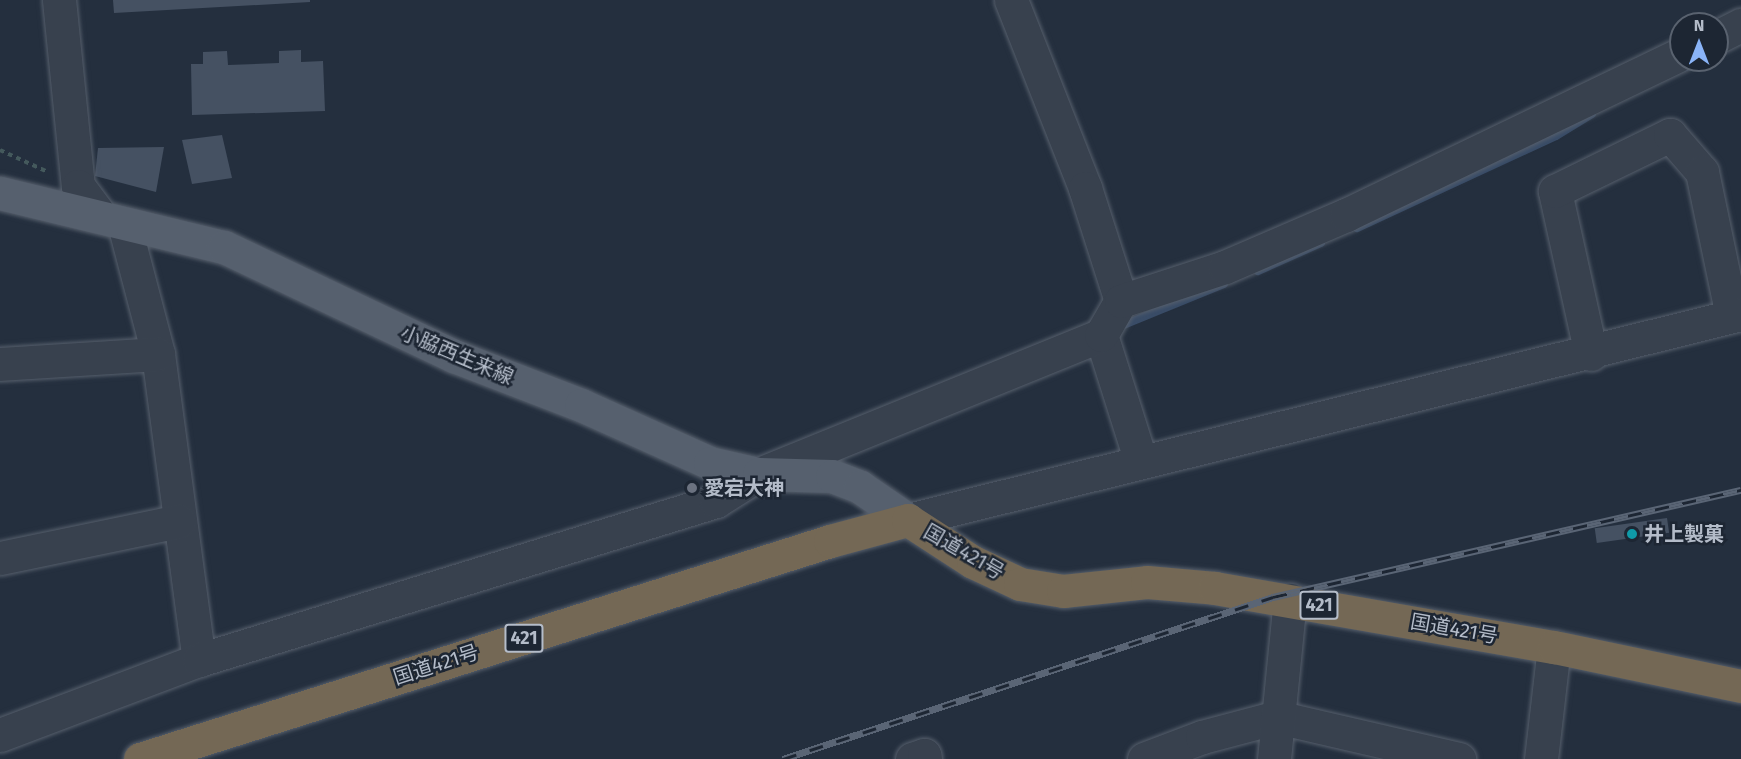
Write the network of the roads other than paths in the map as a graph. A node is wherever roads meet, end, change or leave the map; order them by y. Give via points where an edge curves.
1 (59, 0) edge
2 (1011, 0) edge
3 (1669, 60) edge
4 (0, 193) edge
5 (112, 220) junction
6 (1121, 301) junction
7 (1737, 315) edge
8 (1101, 335) junction
9 (158, 354) junction
10 (1591, 354) junction
11 (0, 364) edge
12 (1141, 462) junction
13 (759, 474) junction
14 (908, 520) junction
15 (179, 521) junction
16 (0, 558) edge
17 (1290, 600) junction
18 (1554, 647) junction
19 (199, 660) junction
20 (1741, 686) edge
21 (1277, 717) junction
22 (0, 735) edge
23 (140, 759) edge
24 (912, 759) edge
25 (925, 759) edge
26 (1144, 759) edge
27 (1274, 759) edge
28 (1459, 759) edge
29 (1541, 759) edge

1 - 5 street via 78,186
2 - 6 street via 1085,188
3 - 6 street via 1346,215 1225,267
4 - 5 main road, 小脇西生来線
5 - 9 street
5 - 13 main road, 小脇西生来線 via 224,247 454,356 581,405 710,463
6 - 8 street
7 - 10 street
7 - 10 street via 1702,172 1670,135 1555,190
8 - 12 street
8 - 13 street
9 - 11 street
9 - 15 street
10 - 12 street
12 - 14 street
13 - 14 main road, 小脇西生来線 via 832,476 860,487
13 - 19 street via 716,501
14 - 17 highway, 国道421号 / 421 via 973,562 1020,584 1064,591 1147,582
14 - 23 highway, 国道421号 / 421 via 830,541
15 - 16 street
15 - 19 street
17 - 18 highway, 国道421号 / 421
17 - 21 street
18 - 20 highway, 国道421号 / 421
18 - 29 street
19 - 22 street
21 - 26 street via 1202,737
21 - 27 street
21 - 28 street
24 - 25 street via 924,755

